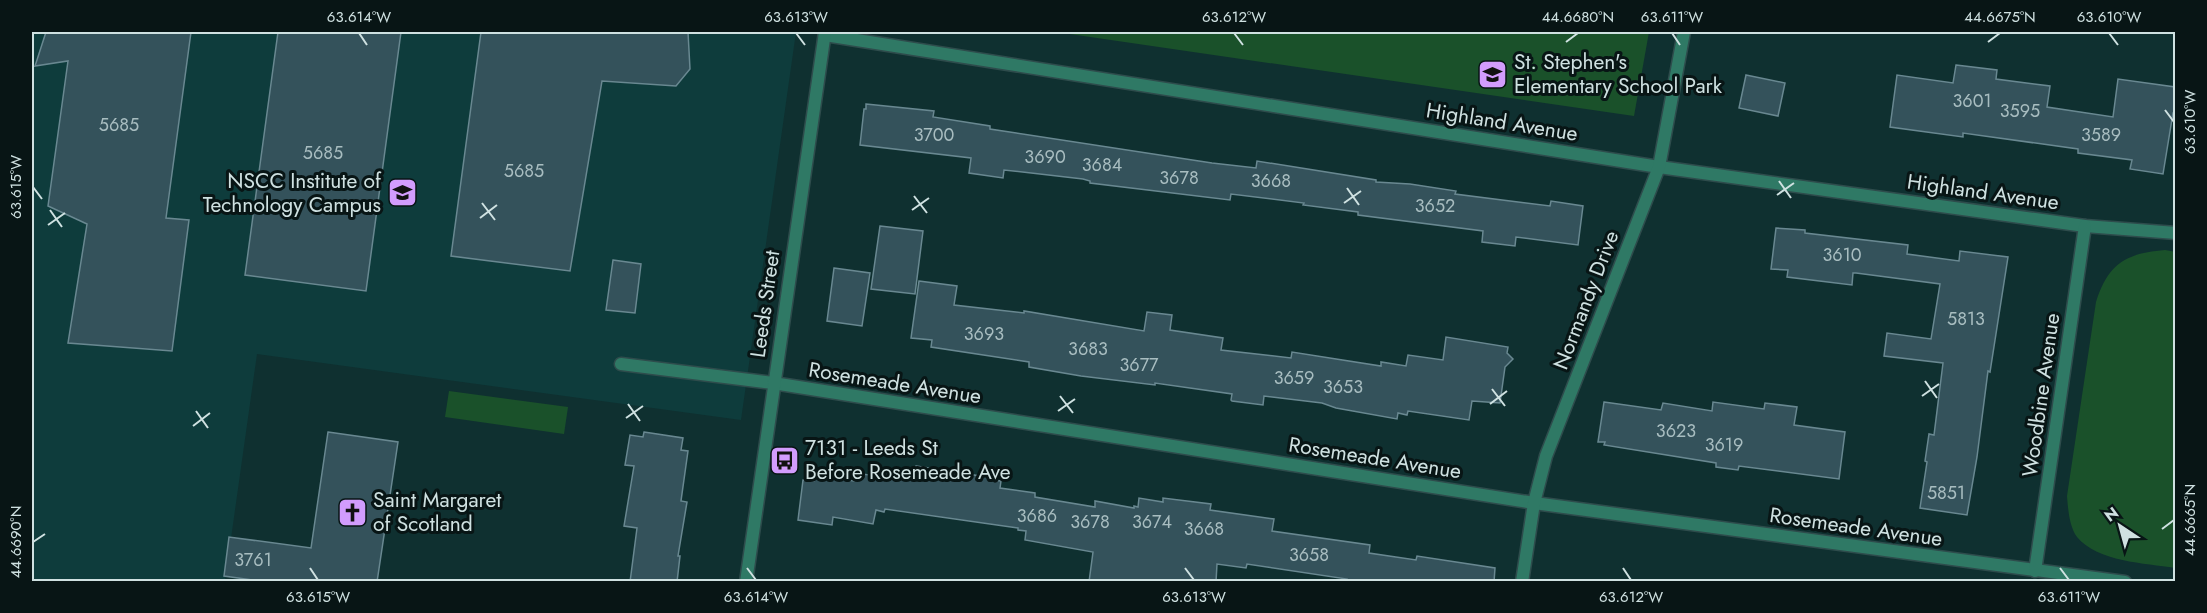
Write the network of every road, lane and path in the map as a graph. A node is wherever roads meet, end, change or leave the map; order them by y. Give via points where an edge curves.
1 (1683, 32) edge
2 (825, 33) edge
3 (1659, 167) junction
4 (2085, 226) junction
5 (2175, 234) edge
6 (621, 364) dead end
7 (773, 383) junction
8 (1534, 503) junction
9 (2035, 571) junction
10 (746, 582) edge
11 (1522, 582) edge
12 (2125, 582) edge

1 - 3 street, Normandy Drive
2 - 3 street, Highland Avenue
2 - 7 street, Leeds Street
3 - 4 street, Highland Avenue
3 - 8 street, Normandy Drive via 1546,456
4 - 5 street, Highland Avenue
4 - 9 street, Woodbine Avenue
6 - 7 street, Rosemeade Avenue
7 - 8 street, Rosemeade Avenue
7 - 10 street, Leeds Street
8 - 9 street, Rosemeade Avenue
8 - 11 street, Normandy Drive
9 - 12 street, Rosemeade Avenue

